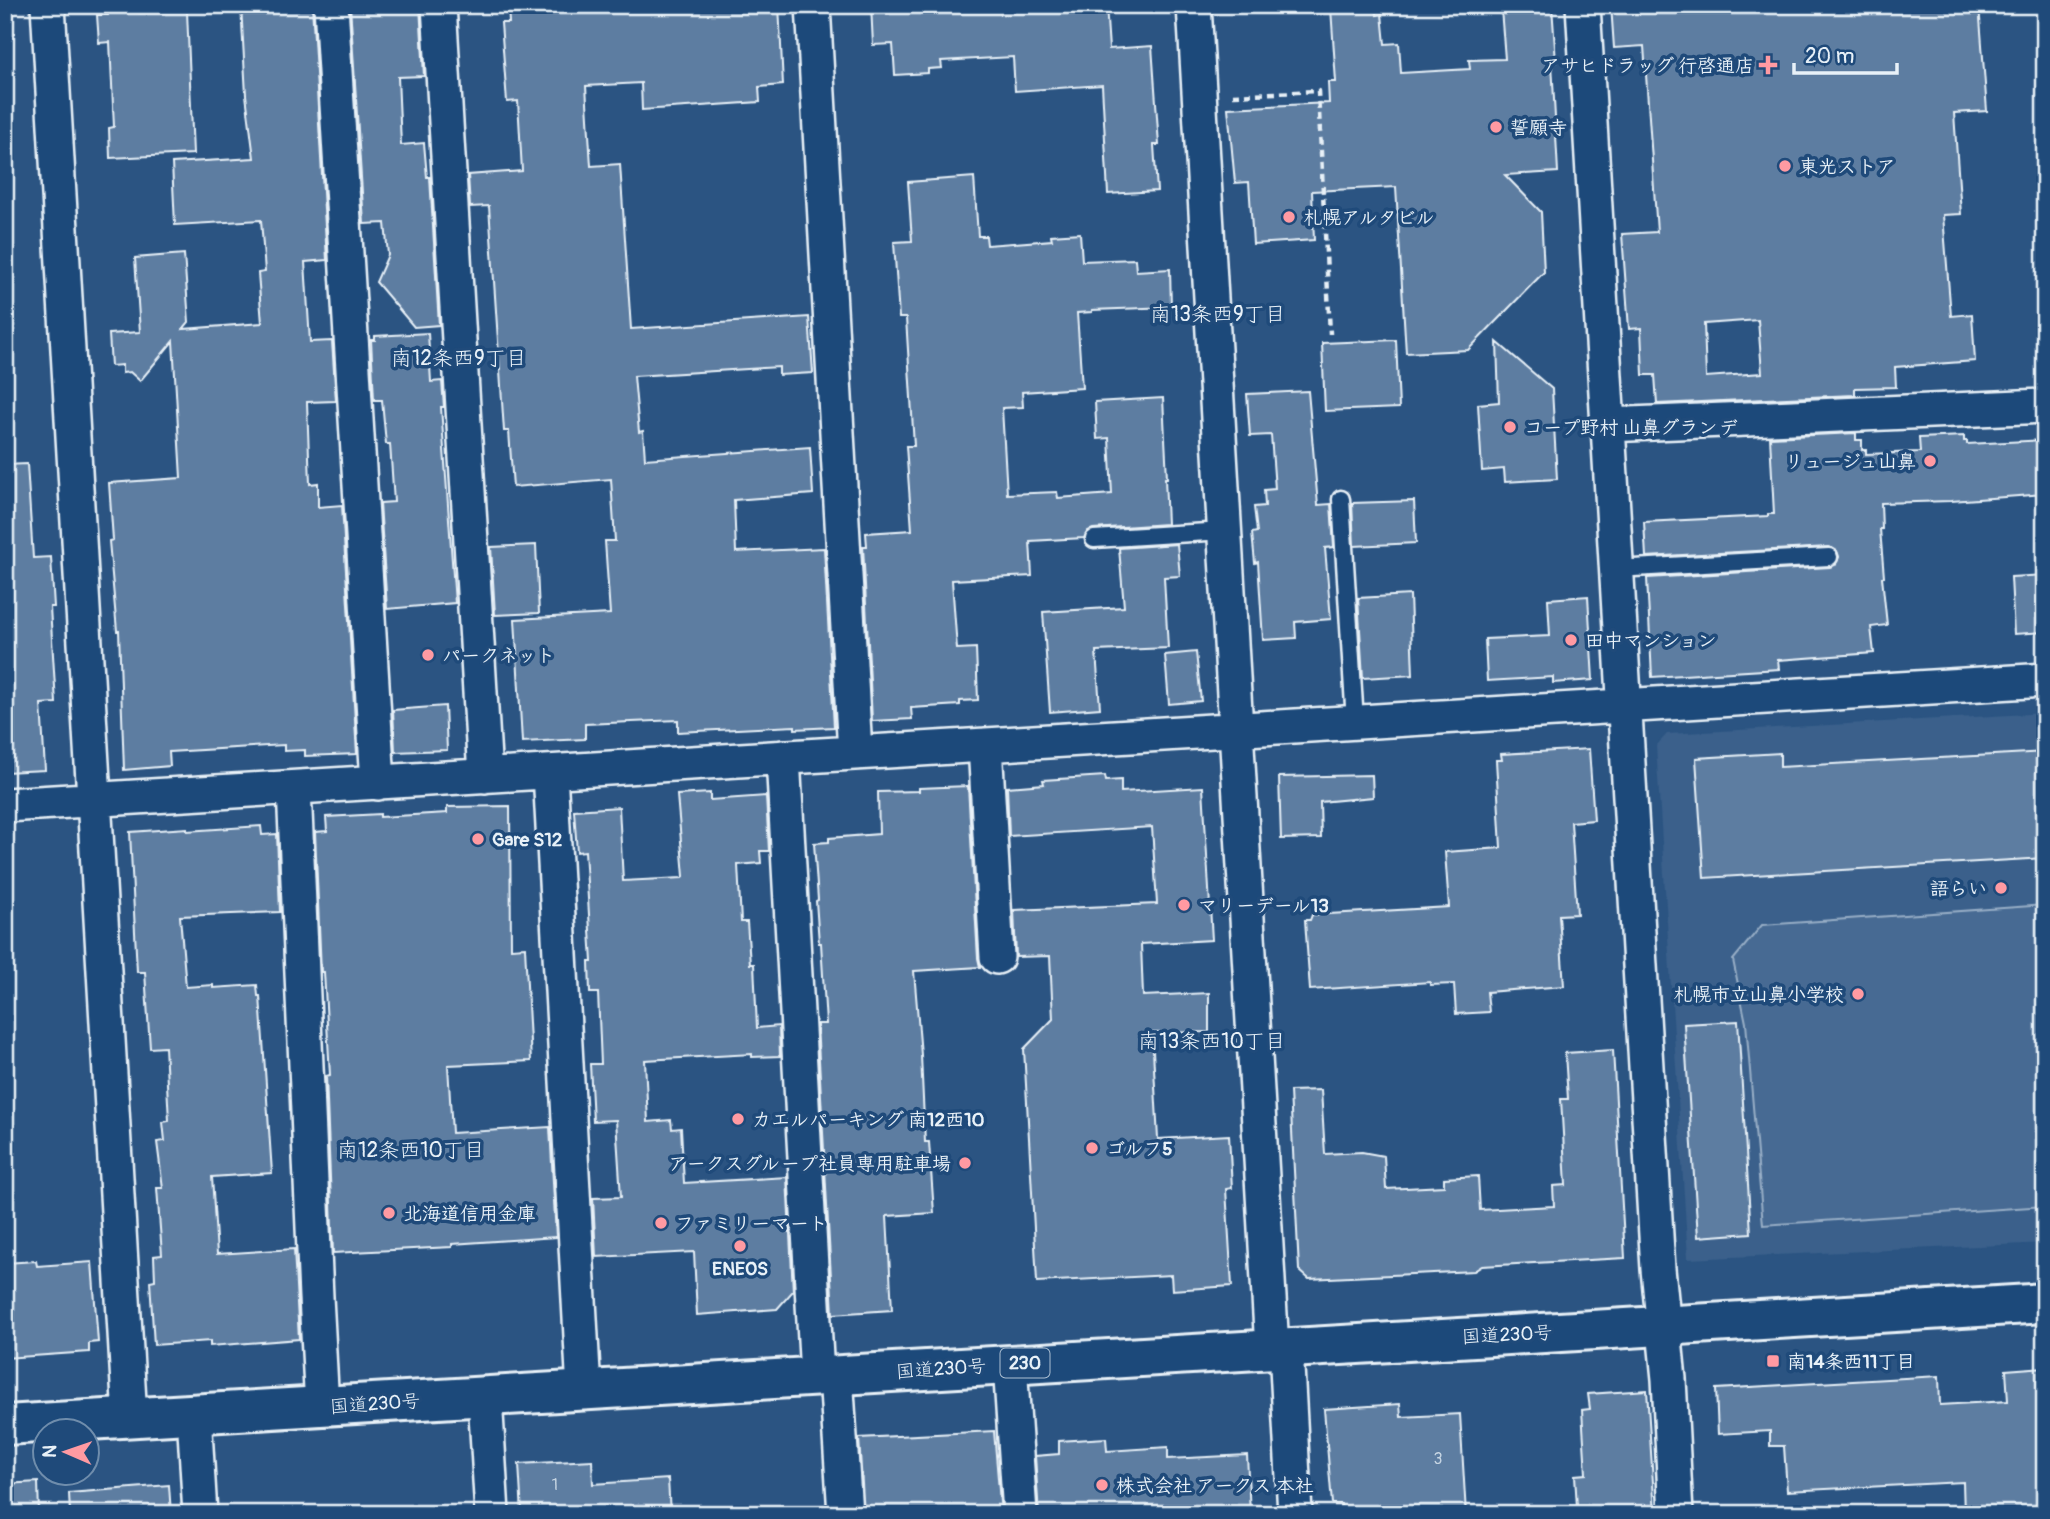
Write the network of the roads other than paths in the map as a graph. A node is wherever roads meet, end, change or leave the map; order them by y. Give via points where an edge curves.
1 (48, 5) edge
2 (331, 5) edge
3 (439, 5) edge
4 (813, 5) edge
5 (1194, 5) edge
6 (1583, 5) edge
7 (2045, 406) edge
8 (1607, 425) junction
9 (1341, 499) dead end
10 (1224, 531) junction
11 (1094, 539) dead end
12 (1829, 557) dead end
13 (1616, 569) junction
14 (2045, 680) edge
15 (1623, 706) junction
16 (1355, 722) junction
17 (1236, 729) junction
18 (985, 745) junction
19 (855, 753) junction
20 (783, 757) junction
21 (550, 772) junction
22 (485, 776) junction
23 (378, 782) junction
24 (294, 788) junction
25 (95, 800) junction
26 (5, 805) edge
27 (997, 957) dead end
28 (2045, 1303) edge
29 (1664, 1325) junction
30 (1279, 1348) junction
31 (1010, 1364) junction
32 (826, 1376) junction
33 (584, 1391) junction
34 (485, 1397) junction
35 (322, 1407) junction
36 (194, 1415) junction
37 (131, 1419) junction
38 (5, 1425) edge
39 (200, 1514) edge
40 (492, 1514) edge
41 (845, 1514) edge
42 (1020, 1514) edge
43 (1295, 1514) edge
44 (1676, 1514) edge

1 - 25 street
2 - 23 street
3 - 22 street
4 - 19 street
5 - 10 street
6 - 8 street
7 - 8 street
8 - 13 street
9 - 16 lane
10 - 11 lane
10 - 17 street
12 - 13 lane
13 - 15 street
14 - 15 street
15 - 16 street
15 - 29 street
16 - 17 street
17 - 18 street
17 - 30 street
18 - 19 street
18 - 27 street
19 - 20 street
20 - 21 street
20 - 32 street
21 - 22 street
21 - 33 street
22 - 23 street
23 - 24 street
24 - 25 street
24 - 35 street
25 - 26 street
25 - 37 street
28 - 29 highway, 国道230号 / 230
29 - 30 highway, 国道230号 / 230
29 - 44 street
30 - 31 highway, 国道230号 / 230
30 - 43 street
31 - 32 highway, 国道230号 / 230
31 - 42 street
32 - 33 highway, 国道230号 / 230
32 - 41 street
33 - 34 highway, 国道230号 / 230
34 - 35 highway, 国道230号 / 230
34 - 40 street
35 - 36 highway, 国道230号 / 230
36 - 37 highway, 国道230号 / 230
36 - 39 street
37 - 38 highway, 国道230号 / 230

